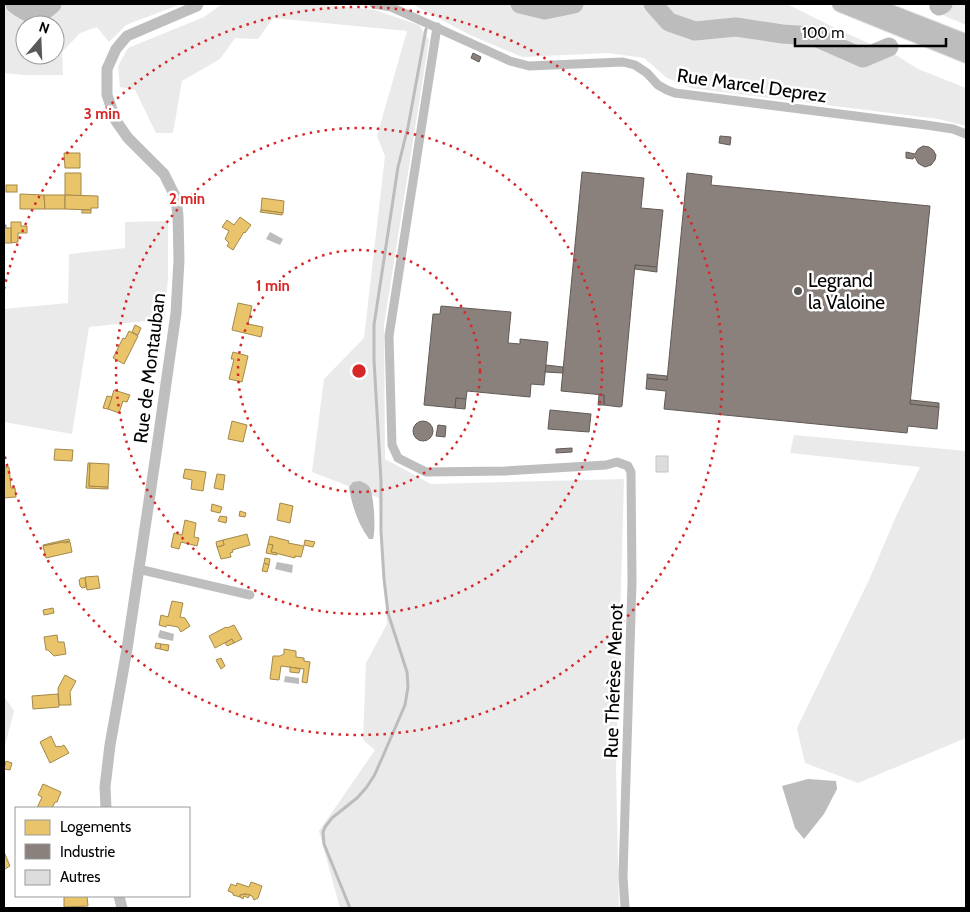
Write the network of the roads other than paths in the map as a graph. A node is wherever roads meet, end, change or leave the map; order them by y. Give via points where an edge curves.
1 (198, 4) edge
2 (374, 4) edge
3 (840, 4) edge
4 (869, 4) edge
5 (437, 27) junction
6 (966, 42) edge
7 (966, 54) edge
8 (966, 134) edge
9 (138, 569) junction
10 (250, 595) dead end
11 (106, 807) edge
12 (625, 908) edge

1 - 9 street, Rue de Montauban via 127,36 116,49 107,69 107,95 116,121 128,138 164,174 176,198 178,216 176,313
2 - 5 street, Rue Marcel Deprez via 391,7
3 - 7 main road
4 - 6 main road
5 - 8 street, Rue Marcel Deprez via 510,61 529,66 623,62 635,65 658,85 675,93 926,125
5 - 12 street, Rue Thérèse Menot via 390,336 392,446 398,458 426,472 505,471 617,462 628,466 631,472 632,582 623,876
9 - 10 street
9 - 11 street, Rue de Montauban via 110,745

